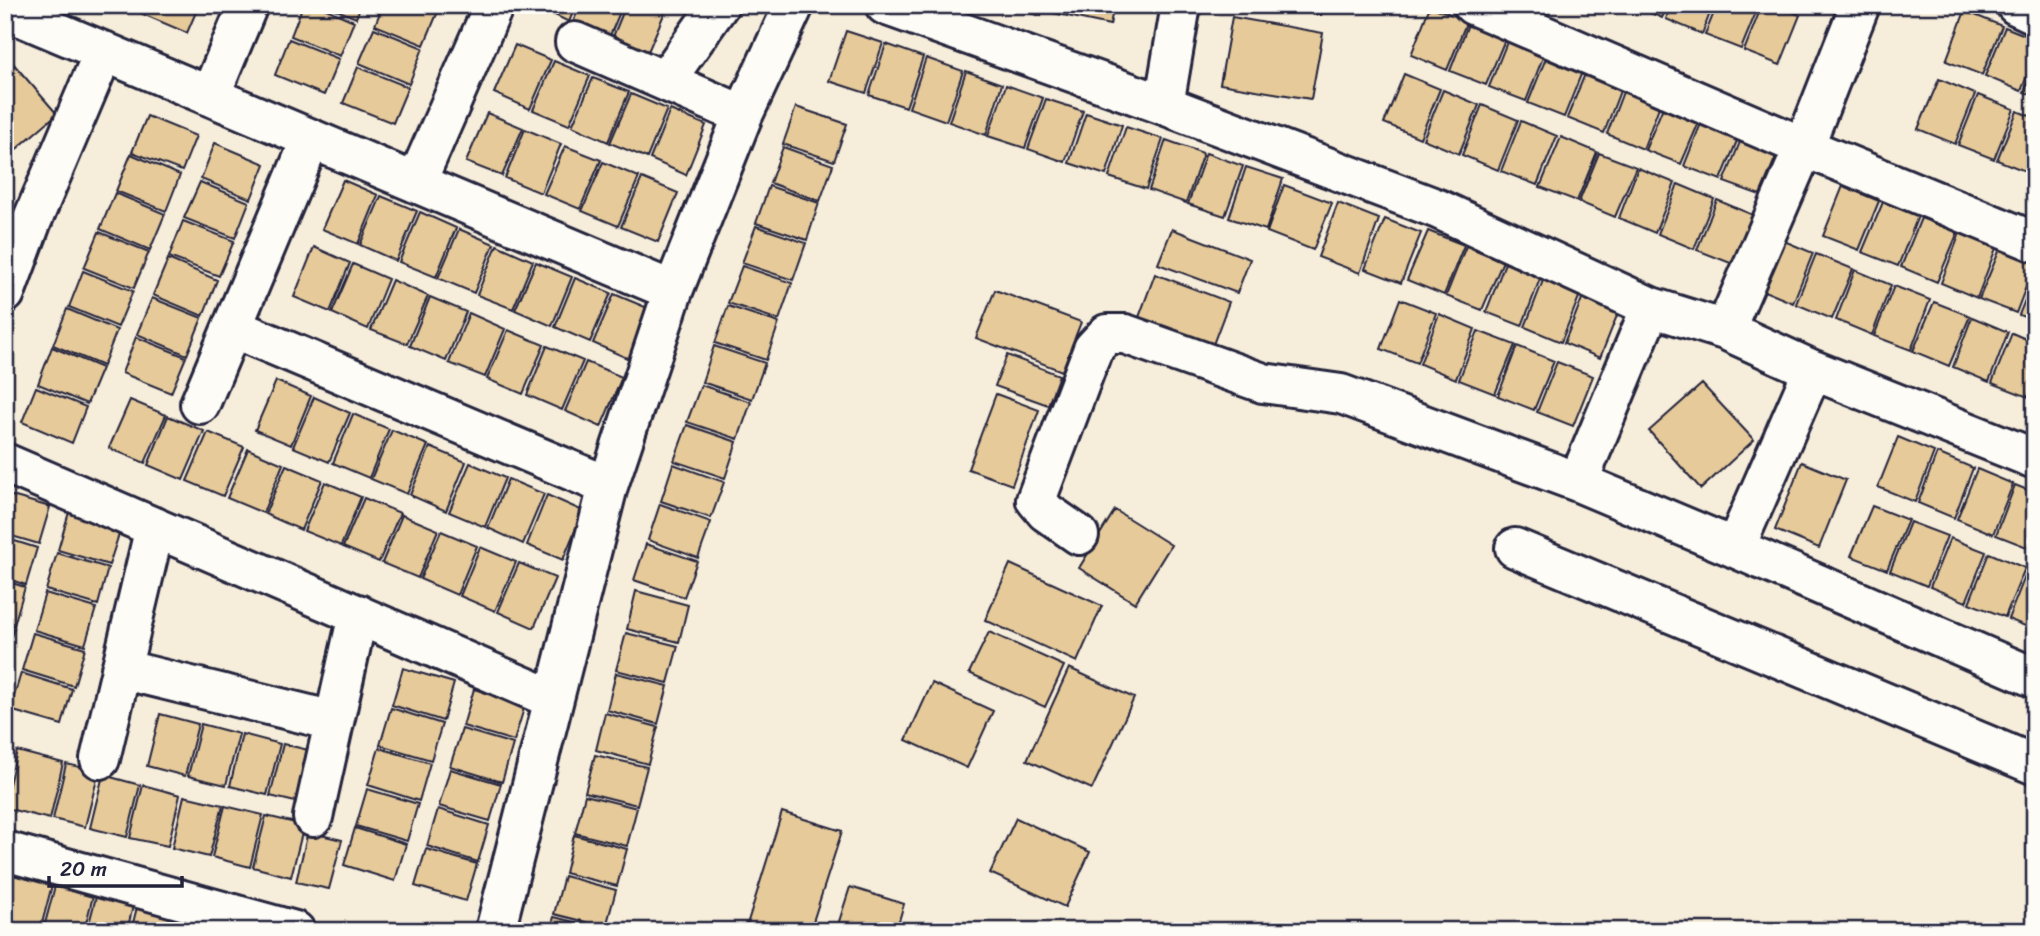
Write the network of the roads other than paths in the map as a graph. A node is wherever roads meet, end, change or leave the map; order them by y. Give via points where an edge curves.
1 (248, 5) edge
2 (494, 5) edge
3 (719, 5) edge
4 (794, 5) edge
5 (885, 5) edge
6 (1181, 5) edge
7 (1473, 5) edge
8 (1860, 5) edge
9 (2015, 5) edge
10 (5, 10) edge
11 (2035, 14) edge
12 (575, 42) dead end
13 (104, 51) junction
14 (664, 81) junction
15 (210, 96) junction
16 (1164, 105) junction
17 (743, 116) junction
18 (312, 139) junction
19 (1804, 147) junction
20 (416, 183) junction
21 (18, 216) edge
22 (2035, 242) edge
23 (673, 291) junction
24 (5, 293) edge
25 (1651, 307) junction
26 (233, 328) junction
27 (1725, 330) junction
28 (1813, 370) junction
29 (200, 404) dead end
30 (2035, 459) edge
31 (5, 463) edge
32 (1578, 482) junction
33 (608, 486) junction
34 (155, 527) junction
35 (1079, 535) dead end
36 (1515, 548) dead end
37 (1735, 548) junction
38 (358, 614) junction
39 (121, 669) junction
40 (2035, 678) edge
41 (553, 699) junction
42 (334, 721) junction
43 (100, 759) dead end
44 (2035, 765) edge
45 (313, 817) dead end
46 (5, 851) edge
47 (295, 931) edge
48 (495, 931) edge

1 - 15 street
2 - 20 street
3 - 14 street
4 - 17 street
5 - 16 street
6 - 16 street
7 - 19 street
8 - 19 street
9 - 11 street
10 - 13 street
12 - 14 street
13 - 15 street
13 - 21 street
14 - 17 street
15 - 18 street
16 - 25 street via 1438,209
17 - 23 street
18 - 20 street
18 - 26 street
19 - 22 street
19 - 27 street
20 - 23 street
21 - 24 street
23 - 33 street
25 - 27 street
25 - 32 street
26 - 29 street
26 - 33 street
27 - 28 street
28 - 30 street
28 - 37 street
31 - 34 street
32 - 35 street via 1342,394 1263,383 1125,334 1107,334 1093,349 1036,500
32 - 37 street
33 - 41 street
34 - 38 street
34 - 39 street
36 - 44 street
37 - 40 street
38 - 41 street
38 - 42 street
39 - 42 street
39 - 43 street
41 - 48 street
42 - 45 street
46 - 47 street

